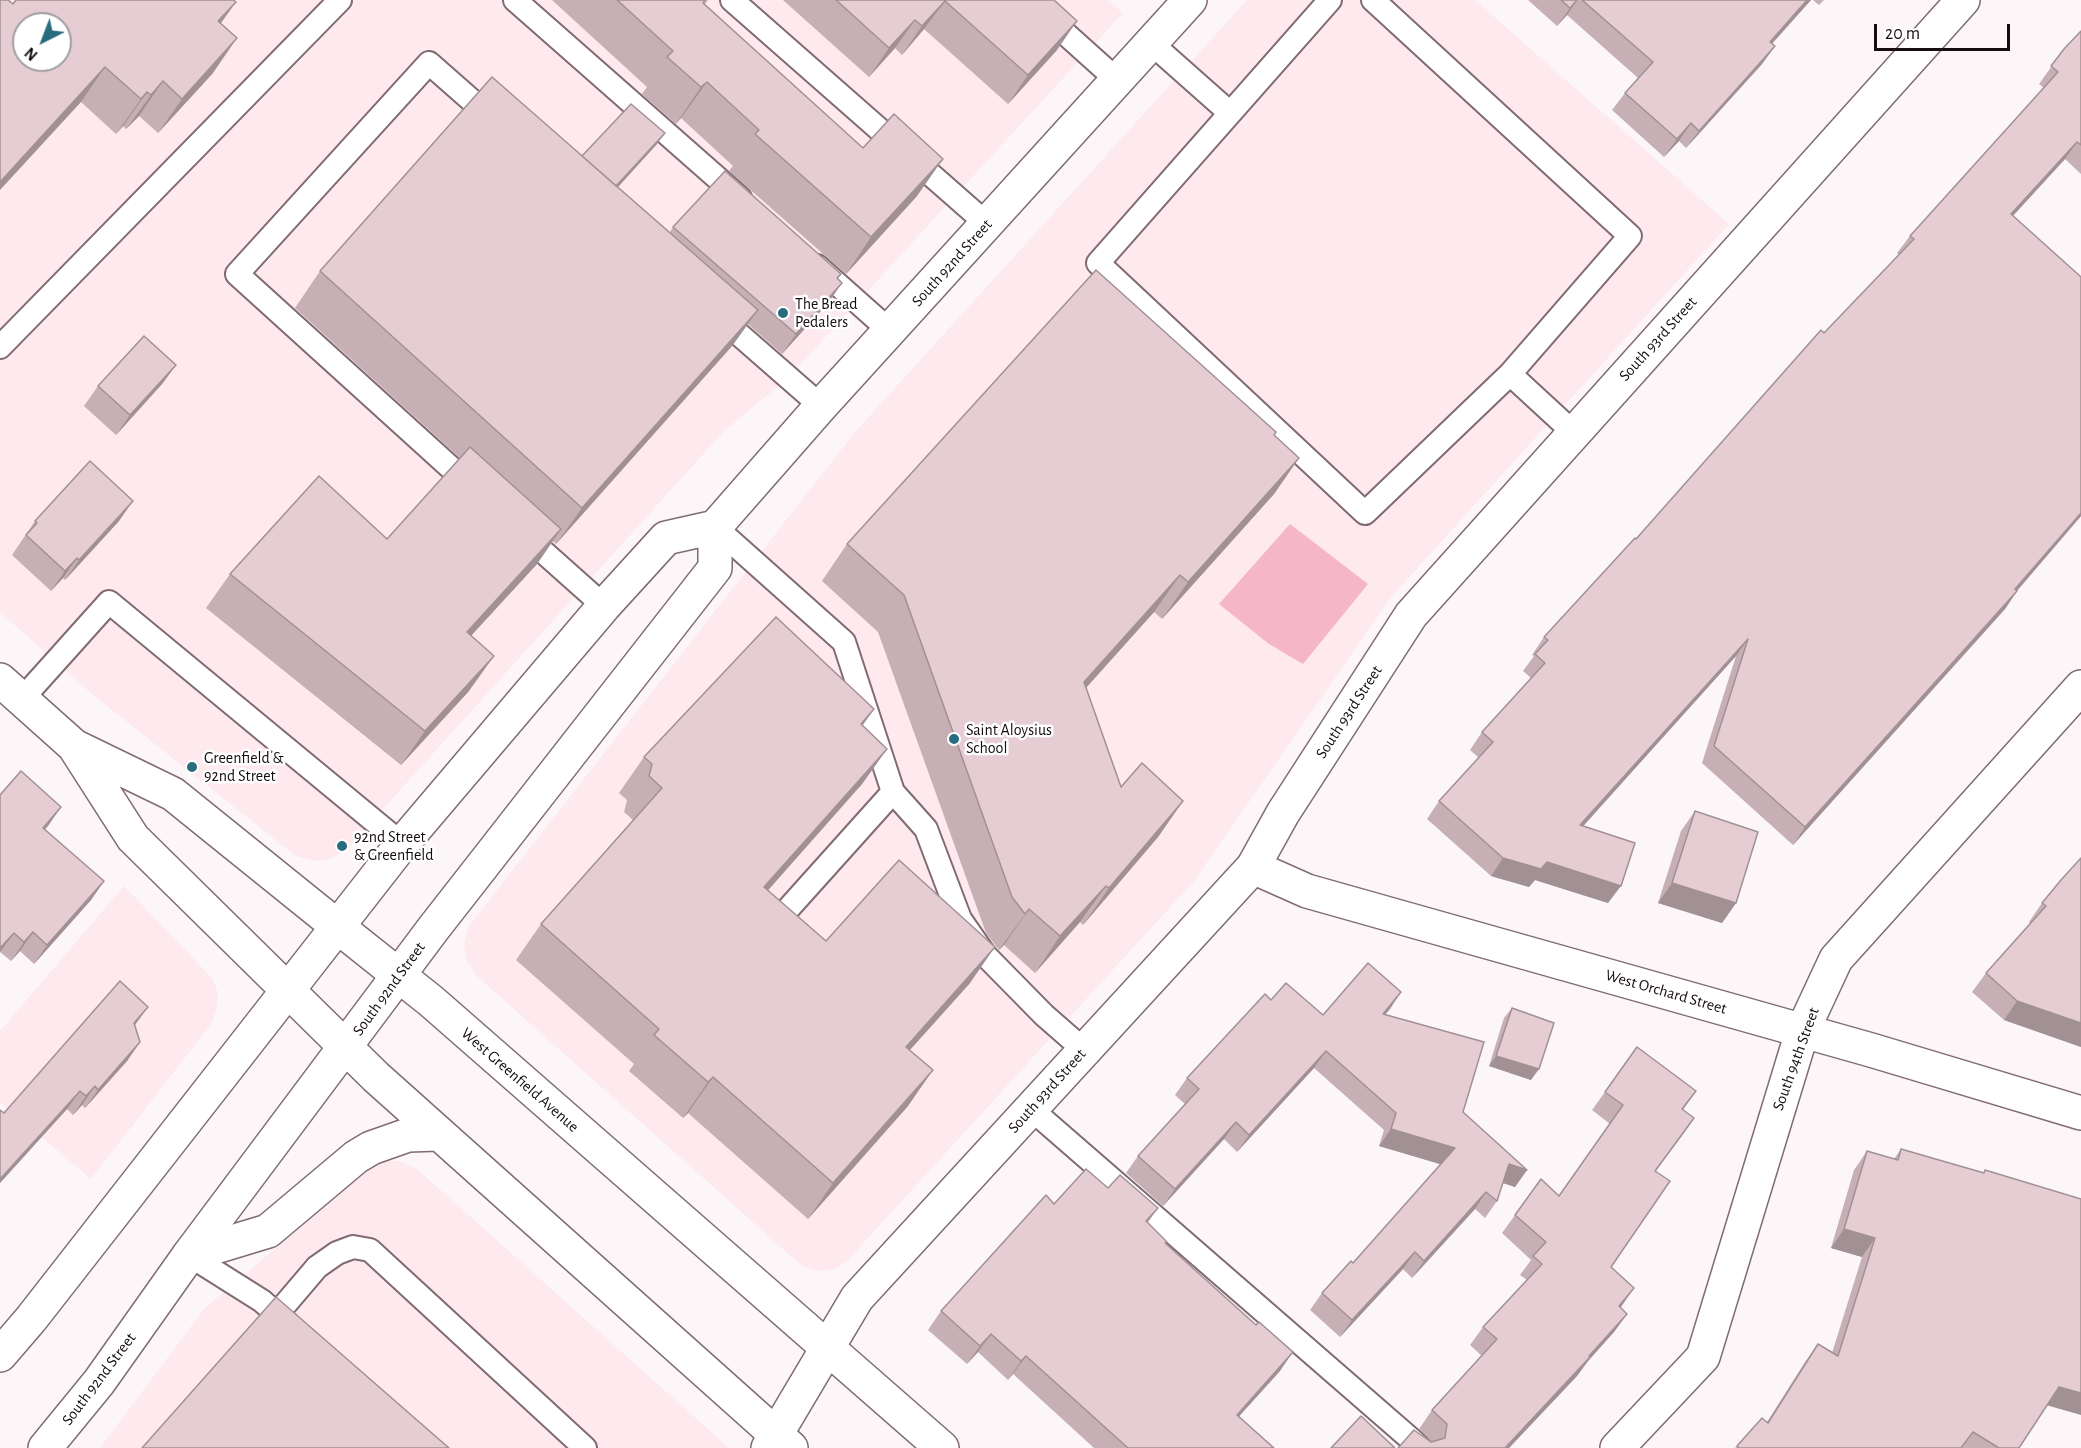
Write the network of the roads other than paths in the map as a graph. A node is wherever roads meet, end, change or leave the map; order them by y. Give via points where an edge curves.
1 (340, 0) edge
2 (515, 0) edge
3 (732, 0) edge
4 (1028, 0) edge
5 (1190, 0) edge
6 (1329, 0) edge
7 (1373, 0) edge
8 (1963, 0) edge
9 (1151, 43) junction
10 (1117, 80) junction
11 (1230, 112) junction
12 (510, 134) edge
13 (752, 209) edge
14 (987, 224) junction
15 (805, 255) edge
16 (699, 298) edge
17 (890, 330) junction
18 (0, 347) edge
19 (1510, 374) junction
20 (821, 406) junction
21 (1574, 433) junction
22 (488, 502) edge
23 (506, 518) edge
24 (715, 527) junction
25 (604, 606) junction
26 (2081, 687) edge
27 (11, 689) edge
28 (74, 747) junction
29 (893, 792) junction
30 (402, 844) junction
31 (1253, 867) junction
32 (338, 927) junction
33 (770, 929) edge
34 (399, 976) junction
35 (289, 992) junction
36 (1802, 1032) junction
37 (346, 1047) junction
38 (1084, 1050) junction
39 (1031, 1108) junction
40 (2081, 1113) edge
41 (438, 1134) junction
42 (189, 1255) junction
43 (277, 1314) junction
44 (303, 1338) edge
45 (826, 1346) junction
46 (0, 1355) edge
47 (779, 1444) edge
48 (45, 1448) edge
49 (585, 1448) edge
50 (942, 1448) edge
51 (1421, 1448) edge
52 (1617, 1448) edge

1 - 18 lane
2 - 13 lane
3 - 14 lane
4 - 10 lane
5 - 9 street, South 92nd Street
6 - 11 lane
7 - 19 lane via 1630,236
8 - 21 street, South 93rd Street
9 - 10 street, South 92nd Street
9 - 11 lane
10 - 14 street, South 92nd Street
11 - 19 lane via 1098,263 1365,513
12 - 22 lane via 429,63 237,274
14 - 17 street, South 92nd Street
15 - 17 lane
16 - 20 lane
17 - 20 street, South 92nd Street
19 - 21 lane
20 - 24 street, South 92nd Street
21 - 31 street, South 93rd Street via 1412,615 1283,813
23 - 25 lane
24 - 25 street via 666,538
24 - 29 lane via 844,642
24 - 34 street, South 92nd Street via 715,568
25 - 30 street
26 - 36 street, South 94th Street via 1836,959
27 - 28 street, West Greenfield Avenue
27 - 30 lane via 109,602
28 - 32 street, West Greenfield Avenue via 172,794
28 - 35 street, West Greenfield Avenue via 133,838
29 - 33 lane
29 - 38 lane via 926,829 960,919 985,955
30 - 32 street
31 - 36 street, West Orchard Street via 1307,891
31 - 38 street, South 93rd Street
32 - 34 street, West Greenfield Avenue
32 - 35 street
34 - 37 street, South 92nd Street
34 - 45 street, West Greenfield Avenue
35 - 37 street, West Greenfield Avenue
35 - 46 street
36 - 40 street, West Orchard Street
36 - 52 street, South 94th Street via 1703,1357
37 - 41 street, West Greenfield Avenue
37 - 42 street, South 92nd Street
38 - 39 street, South 93rd Street
39 - 45 street, South 93rd Street via 857,1298
39 - 51 lane
41 - 42 street via 408,1135 371,1149 356,1157 268,1231
41 - 47 street, West Greenfield Avenue
42 - 43 lane
42 - 48 street, South 92nd Street via 99,1382
43 - 44 lane
43 - 49 lane via 317,1267 337,1253 353,1247 370,1250
45 - 47 street, South 93rd Street
45 - 50 street, West Greenfield Avenue

